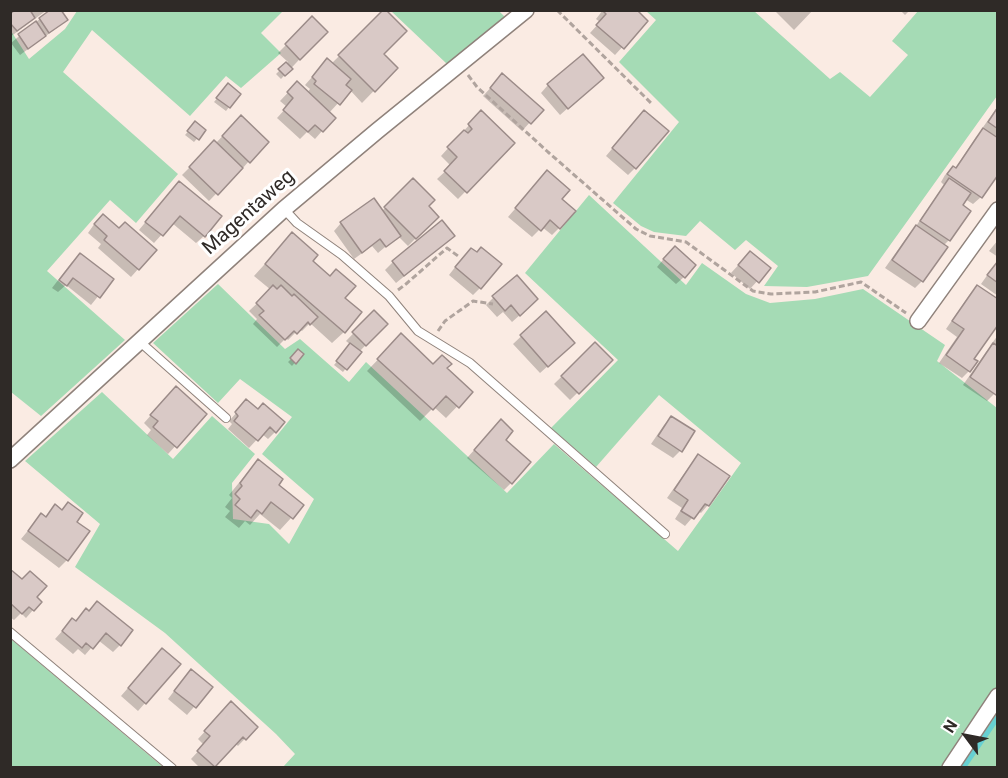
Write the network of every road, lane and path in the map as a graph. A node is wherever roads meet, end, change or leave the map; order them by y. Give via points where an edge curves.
1 (526, 10) edge
2 (557, 10) edge
3 (459, 65) junction
4 (652, 104) dead end
5 (284, 209) junction
6 (998, 210) edge
7 (458, 256) dead end
8 (389, 296) junction
9 (493, 304) dead end
10 (918, 321) joint
11 (432, 340) junction
12 (139, 341) junction
13 (226, 418) dead end
14 (10, 460) edge
15 (665, 534) dead end
16 (10, 632) edge
17 (998, 696) edge
18 (172, 768) edge
19 (950, 768) edge

1 - 3 street, Magentaweg
2 - 4 path
3 - 5 street, Magentaweg
3 - 10 path via 477,87 636,229 650,236 686,242 753,291 815,292 861,282
5 - 8 lane
5 - 12 street, Magentaweg
6 - 10 street
7 - 8 path via 447,248
8 - 11 lane via 418,331
9 - 11 path via 473,301 446,321
11 - 15 lane via 470,363
12 - 13 lane
12 - 14 street, Magentaweg
16 - 18 lane
17 - 19 street

